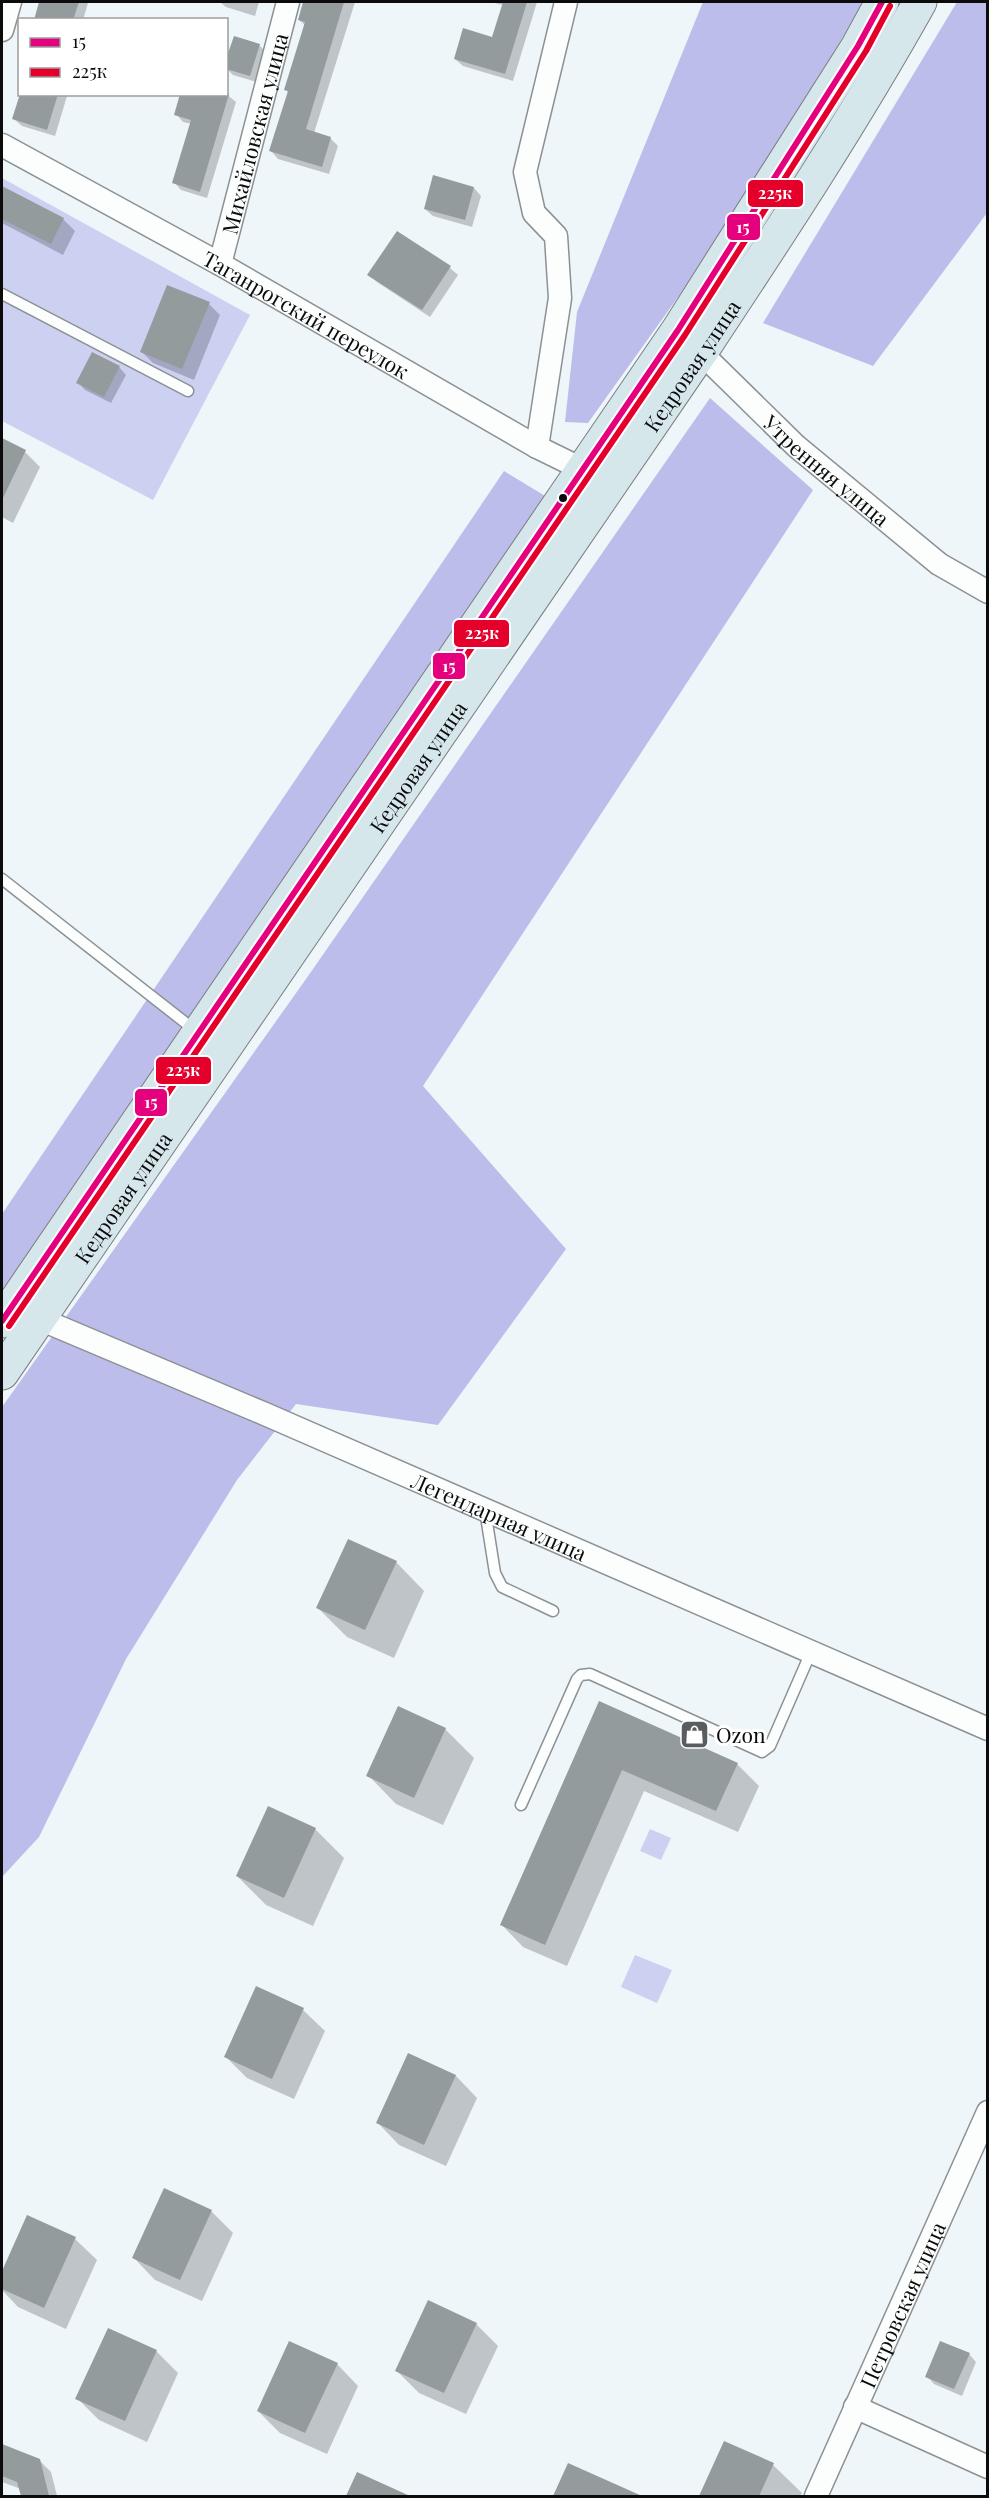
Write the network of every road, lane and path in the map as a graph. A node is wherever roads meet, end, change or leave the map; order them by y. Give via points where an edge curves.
1 (10, 2) edge
2 (288, 2) edge
3 (567, 2) edge
4 (882, 2) edge
5 (920, 2) edge
6 (2, 30) edge
7 (2, 146) edge
8 (220, 264) junction
9 (2, 294) edge
10 (690, 341) junction
11 (188, 391) dead end
12 (537, 447) junction
13 (597, 476) junction
14 (987, 592) edge
15 (2, 879) edge
16 (198, 1033) junction
17 (13, 1311) edge
18 (2, 1373) edge
19 (485, 1510) junction
20 (553, 1611) dead end
21 (811, 1652) junction
22 (987, 1728) edge
23 (521, 1805) dead end
24 (987, 2112) edge
25 (978, 2159) edge
26 (855, 2407) junction
27 (987, 2466) edge
28 (816, 2496) edge

1 - 6 street
2 - 8 street, Михайловская улица
3 - 12 street via 525,172 534,213 556,236 560,297
4 - 10 main road, Кедровая улица
5 - 10 main road, Кедровая улица via 800,203
7 - 8 street, Таганрогский переулок
8 - 12 street, Таганрогский переулок
9 - 11 lane
10 - 13 main road, Кедровая улица
10 - 14 street, Утренняя улица via 796,446 939,564
12 - 13 street, Таганрогский переулок
13 - 16 main road, Кедровая улица
13 - 17 main road, Кедровая улица
15 - 16 lane
16 - 17 main road, Кедровая улица
17 - 18 main road, Кедровая улица
17 - 19 street, Легендарная улица
19 - 20 lane via 495,1573 502,1587
19 - 21 street, Легендарная улица
21 - 22 street, Легендарная улица
21 - 23 lane via 770,1746 762,1752 590,1674 581,1675
24 - 25 street, Петровская улица
25 - 26 street, Петровская улица
26 - 27 street
26 - 28 street, Петровская улица

